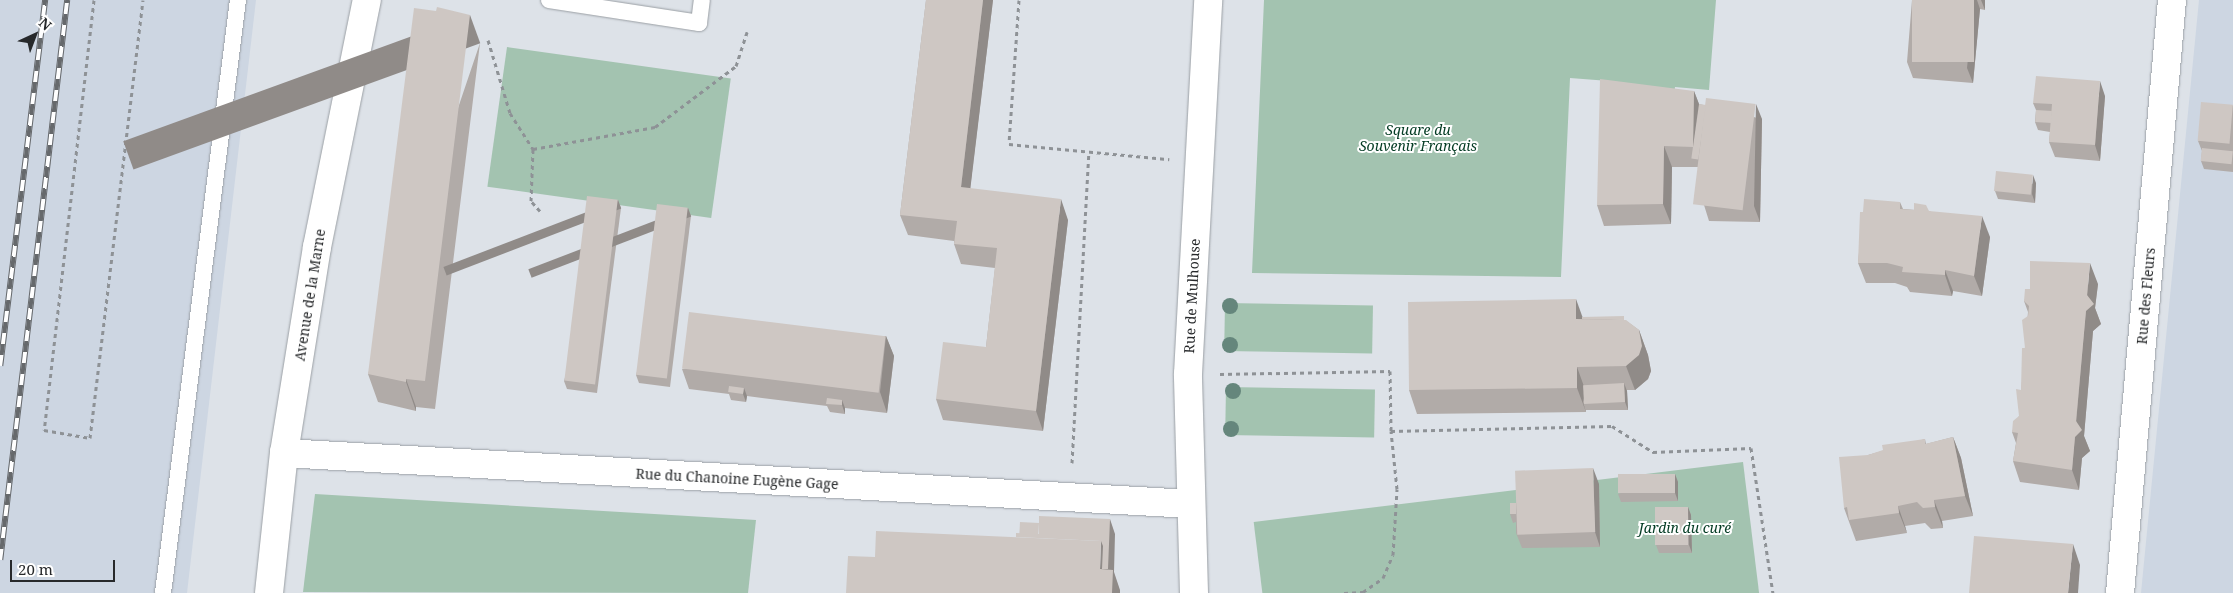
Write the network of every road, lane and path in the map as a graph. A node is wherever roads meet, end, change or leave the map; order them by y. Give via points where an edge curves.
1 (94, 0) edge
2 (143, 0) edge
3 (238, 0) edge
4 (367, 0) edge
5 (549, 0) edge
6 (702, 0) edge
7 (1019, 0) edge
8 (1208, 0) edge
9 (2172, 0) edge
10 (747, 32) dead end
11 (488, 40) dead end
12 (533, 149) junction
13 (1089, 151) junction
14 (1200, 162) junction
15 (540, 211) dead end
16 (1188, 374) junction
17 (1391, 431) junction
18 (284, 453) junction
19 (1079, 464) dead end
20 (1190, 504) junction
21 (163, 593) edge
22 (269, 593) edge
23 (1194, 593) edge
24 (1344, 593) edge
25 (1774, 593) edge
26 (2120, 593) edge

1 - 2 path via 44,430 90,438
3 - 21 lane
4 - 18 street, Avenue de la Marne via 317,247
5 - 6 lane via 699,23
7 - 13 path via 1009,144
8 - 14 street, Rue de Mulhouse
9 - 26 street, Rue des Fleurs
10 - 12 path via 736,66 655,128
11 - 12 path via 510,113
12 - 15 path via 530,201
13 - 14 path
13 - 19 path via 1069,463
14 - 16 street, Rue de Mulhouse
16 - 17 path via 1390,371
16 - 20 street, Rue de Mulhouse
17 - 24 path via 1397,489 1393,555 1383,578 1363,592
17 - 25 path via 1612,426 1653,452 1751,448
18 - 20 street, Rue du Chanoine Eugène Gage
18 - 22 street, Avenue de la Marne
20 - 23 street, Rue de Mulhouse

